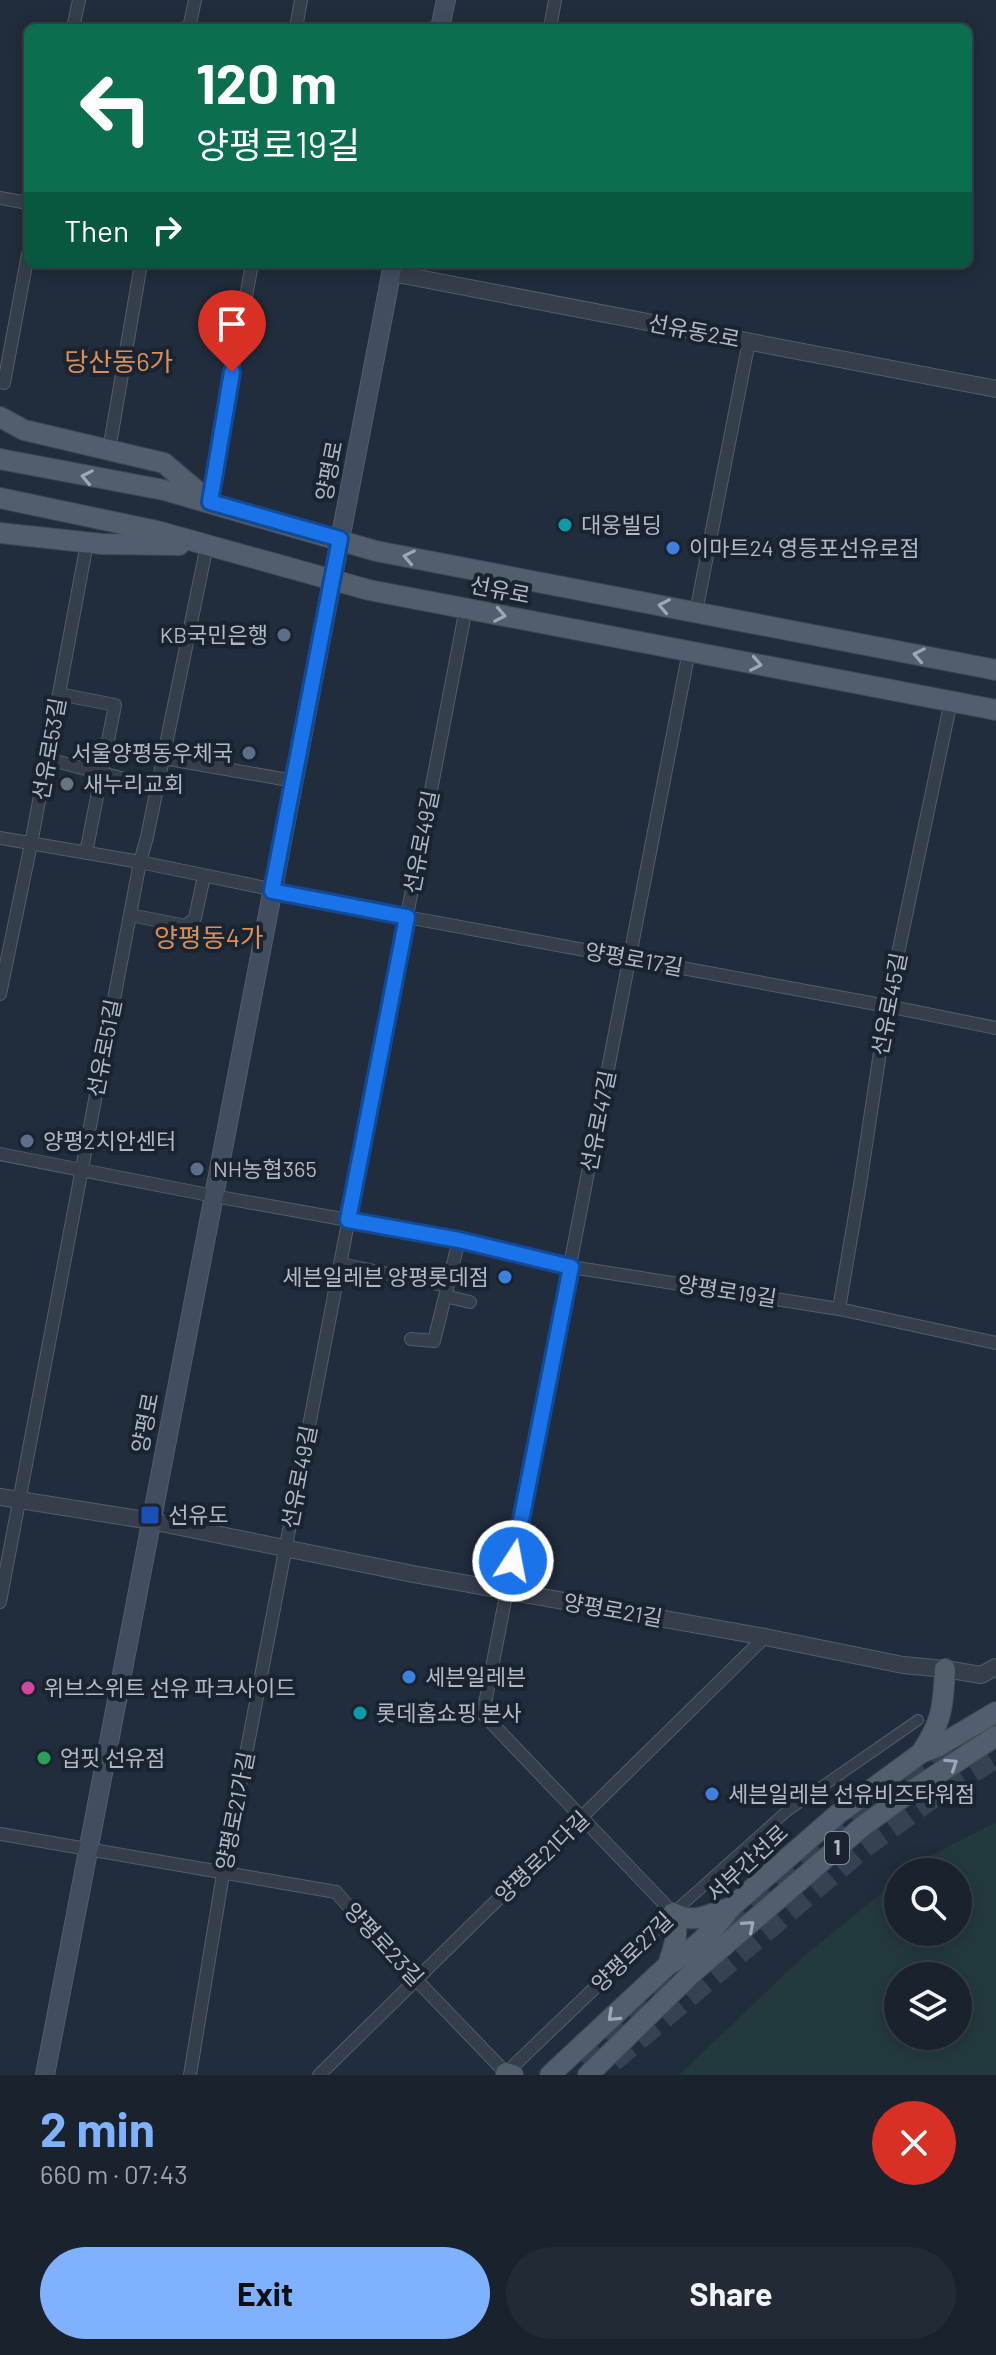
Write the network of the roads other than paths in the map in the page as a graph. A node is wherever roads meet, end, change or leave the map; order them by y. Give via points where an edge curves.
1 (79, 0) edge
2 (195, 0) edge
3 (301, 0) edge
4 (446, 0) edge
5 (555, 0) edge
6 (74, 24) edge
7 (190, 24) edge
8 (297, 24) edge
9 (441, 24) edge
10 (551, 24) edge
11 (0, 198) edge
12 (24, 202) edge
13 (25, 268) edge
14 (140, 268) edge
15 (251, 268) edge
16 (392, 269) edge
17 (749, 341) junction
18 (2, 383) edge
19 (996, 389) edge
20 (0, 417) edge
21 (109, 450) junction
22 (0, 459) edge
23 (0, 498) edge
24 (210, 502) junction
25 (0, 533) edge
26 (340, 539) junction
27 (87, 543) junction
28 (207, 545) junction
29 (332, 580) junction
30 (466, 608) junction
31 (696, 612) junction
32 (689, 651) junction
33 (996, 670) edge
34 (59, 694) junction
35 (951, 701) junction
36 (996, 710) edge
37 (163, 758) junction
38 (47, 759) junction
39 (102, 772) junction
40 (294, 781) junction
41 (156, 787) junction
42 (0, 838) edge
43 (31, 844) junction
44 (86, 853) junction
45 (140, 862) junction
46 (204, 876) junction
47 (272, 891) junction
48 (130, 915) junction
49 (407, 917) junction
50 (4, 954) edge
51 (629, 958) junction
52 (0, 994) edge
53 (887, 1006) junction
54 (996, 1028) edge
55 (0, 1154) edge
56 (81, 1170) junction
57 (214, 1196) junction
58 (348, 1220) junction
59 (459, 1240) junction
60 (340, 1264) junction
61 (571, 1267) junction
62 (446, 1291) junction
63 (470, 1302) dead end
64 (839, 1309) junction
65 (411, 1339) dead end
66 (996, 1343) edge
67 (0, 1497) edge
68 (20, 1499) junction
69 (151, 1521) junction
70 (286, 1548) junction
71 (507, 1591) junction
72 (0, 1602) edge
73 (765, 1637) junction
74 (945, 1669) junction
75 (988, 1671) edge
76 (996, 1712) edge
77 (918, 1720) dead end
78 (996, 1736) edge
79 (921, 1753) junction
80 (582, 1818) junction
81 (0, 1834) edge
82 (88, 1848) junction
83 (223, 1874) junction
84 (730, 1908) junction
85 (673, 1913) junction
86 (668, 1965) junction
87 (418, 1979) junction
88 (554, 2071) edge
89 (45, 2075) edge
90 (190, 2075) edge
91 (319, 2075) edge
92 (507, 2075) edge
93 (536, 2075) edge
94 (588, 2075) edge

1 - 6 street
2 - 7 street
3 - 8 street
4 - 9 main road
5 - 10 street
11 - 12 street
13 - 18 street
14 - 21 street
15 - 24 street
16 - 17 street, 선유동2로
16 - 26 main road, 양평로
17 - 19 street, 선유동2로
17 - 31 street
20 - 21 main road via 24,430
21 - 24 main road via 164,463
24 -> 22 main road, 선유로
23 - 28 main road, 선유로
24 - 26 main road, 선유로
25 - 27 main road
26 - 29 main road, 양평로
31 -> 26 main road, 선유로 via 376,551
27 - 28 main road
27 - 34 street, 선유로53길
28 - 29 main road, 선유로
28 - 37 street, 선유로51길
29 - 30 main road, 선유로
29 - 40 main road, 양평로
30 -> 32 main road, 선유로
30 - 49 street, 선유로49길
33 -> 31 main road, 선유로
32 -> 35 main road, 선유로
32 - 51 street, 선유로47길
34 - 38 street, 선유로53길
34 - 39 street via 115,705
35 - 36 main road, 선유로
35 - 53 street, 선유로45길
37 - 40 street
37 - 41 street, 선유로51길
38 - 39 street
38 - 43 street, 선유로53길
39 - 41 street
39 - 44 street
40 - 47 main road, 양평로
41 - 45 street, 선유로51길
42 - 43 street, 양평로17길
43 - 44 street, 양평로17길
43 - 50 street, 선유로53길
44 - 45 street, 양평로17길
45 - 46 street, 양평로17길
45 - 48 street, 선유로51길
46 - 47 street, 양평로17길
46 - 48 street via 195,918 186,926
47 - 49 street, 양평로17길
47 - 57 main road, 양평로
48 - 56 street, 선유로51길
49 - 51 street, 양평로17길
49 - 58 street, 선유로49길
50 - 52 street, 선유로53길
51 - 53 street, 양평로17길
51 - 61 street, 선유로47길
53 - 54 street, 양평로17길
53 - 64 street, 선유로45길
55 - 56 street, 양평로19길
56 - 57 street, 양평로19길
56 - 68 street, 선유로51길
57 - 58 street, 양평로19길
57 - 69 main road, 양평로
58 - 59 street, 양평로19길
58 - 60 street, 선유로49길
59 - 61 street, 양평로19길
59 - 62 street
60 - 62 street
60 - 70 street, 선유로49길
61 - 64 street, 양평로19길
61 - 71 street, 선유로47길
62 - 63 street
62 - 65 street via 434,1341
64 - 66 street, 양평로19길
67 - 68 street, 양평로21길
68 - 69 street, 양평로21길
68 - 72 street, 선유로51길
69 - 70 street, 양평로21길
69 - 82 main road, 양평로
70 - 71 street, 양평로21길
70 - 83 street, 양평로21가길
71 - 73 street, 양평로21길
71 - 80 street, 선유로47길 via 483,1714
73 - 74 street, 양평로21길
73 - 80 street, 양평로21다길
74 - 75 street, 양평로21길
74 - 79 main road via 939,1721
76 - 79 main road, 서부간선로 / 1
77 - 85 street, 양평로27길 via 787,1811
94 -> 78 main road, 1 via 689,1976 853,1834
79 - 84 main road, 서부간선로 / 1 via 838,1814
80 - 85 street
80 - 87 street, 양평로21다길
81 - 82 street, 양평로23길
82 - 83 street, 양평로23길
82 - 89 main road, 양평로
83 - 87 street, 양평로23길 via 336,1892
83 - 90 street, 양평로21가길
84 - 85 main road via 694,1919
84 - 86 main road, 서부간선로 / 1
85 - 86 main road via 677,1933
85 - 92 street, 양평로27길
86 -> 88 main road, 서부간선로 / 1
87 - 91 street, 양평로21다길
87 - 92 street, 양평로23길
88 - 93 main road

